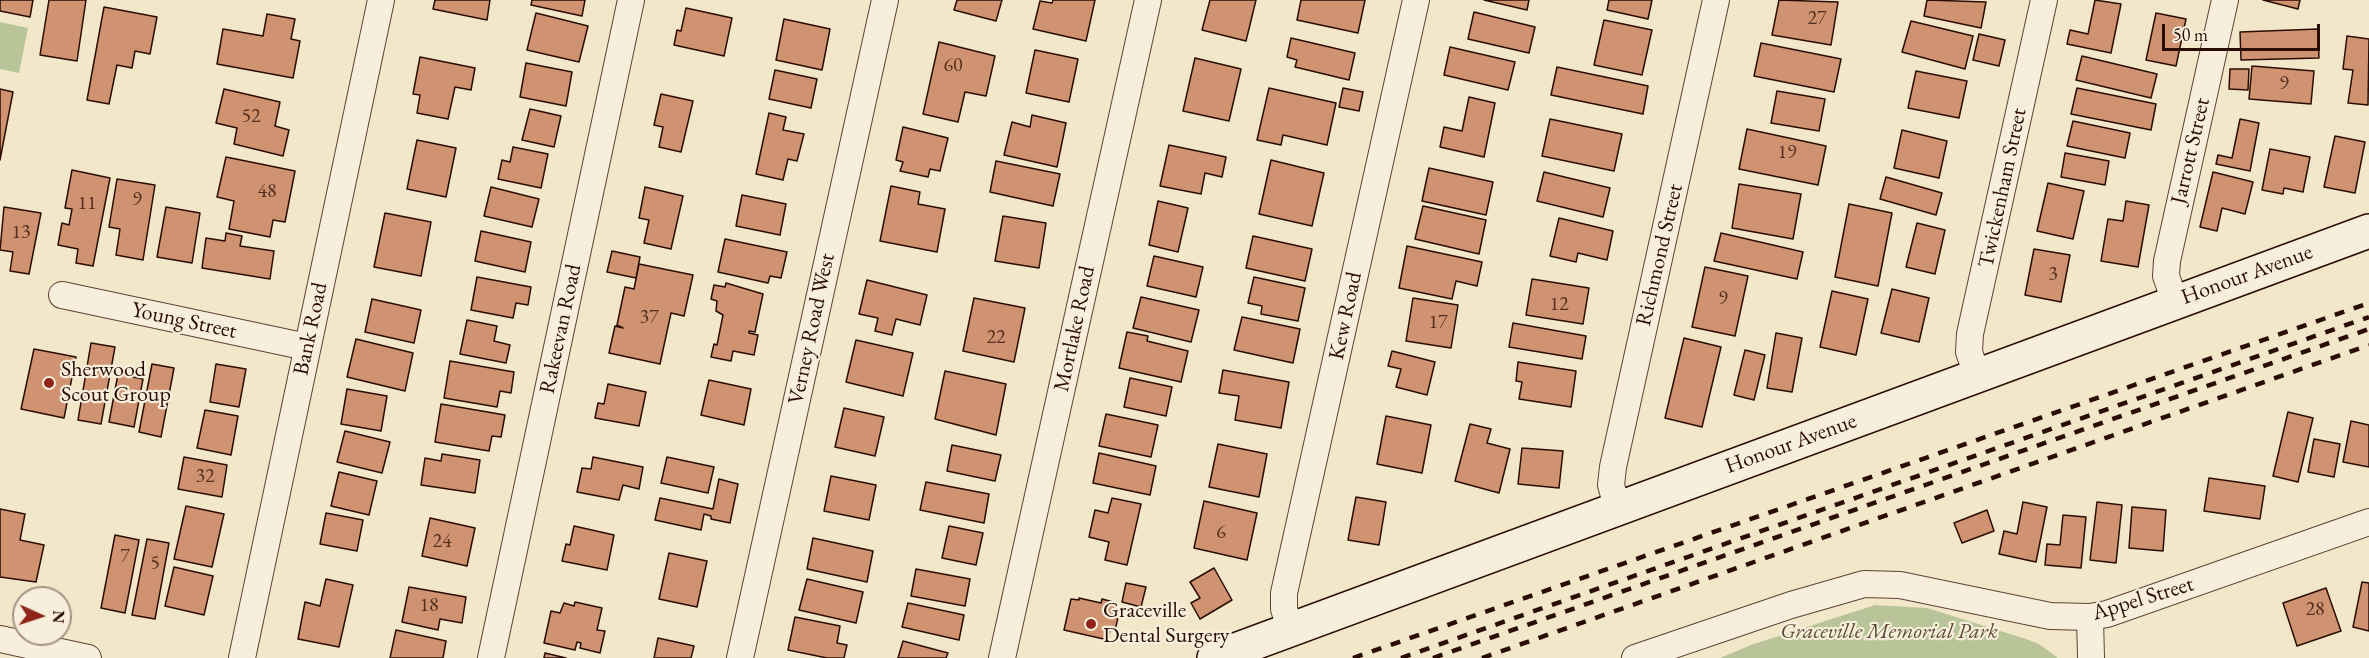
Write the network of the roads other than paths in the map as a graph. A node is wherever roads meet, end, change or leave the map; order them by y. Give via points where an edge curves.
1 (631, 0) edge
2 (885, 0) edge
3 (1148, 0) edge
4 (1416, 0) edge
5 (1716, 0) edge
6 (2044, 0) edge
7 (2225, 0) edge
8 (374, 2) edge
9 (2369, 231) edge
10 (62, 295) dead end
11 (2175, 302) junction
12 (307, 347) junction
13 (1977, 375) junction
14 (1618, 510) junction
15 (2369, 522) edge
16 (2090, 617) junction
17 (1291, 631) junction
18 (0, 639) edge
19 (88, 658) edge
20 (242, 658) edge
21 (491, 658) edge
22 (740, 658) edge
23 (1002, 658) edge
24 (1214, 658) edge
25 (1635, 658) edge
26 (2091, 658) edge

1 - 21 street, Rakeevan Road
2 - 22 street, Verney Road West
3 - 23 street, Mortlake Road
4 - 17 street, Kew Road via 1284,593
5 - 14 street, Richmond Street via 1613,467 1611,485
6 - 13 street, Twickenham Street via 1970,334 1969,352
7 - 11 street, Jarrott Street via 2167,261 2166,276
8 - 12 street, Bank Road
9 - 11 main road, Honour Avenue
10 - 12 street, Young Street
11 - 13 main road, Honour Avenue
12 - 20 street, Bank Road
13 - 14 main road, Honour Avenue
14 - 17 main road, Honour Avenue
15 - 16 street, Appel Street
16 - 25 street, Appel Street via 2050,616 1900,585 1864,584
16 - 26 street
17 - 24 main road, Honour Avenue
18 - 19 street

